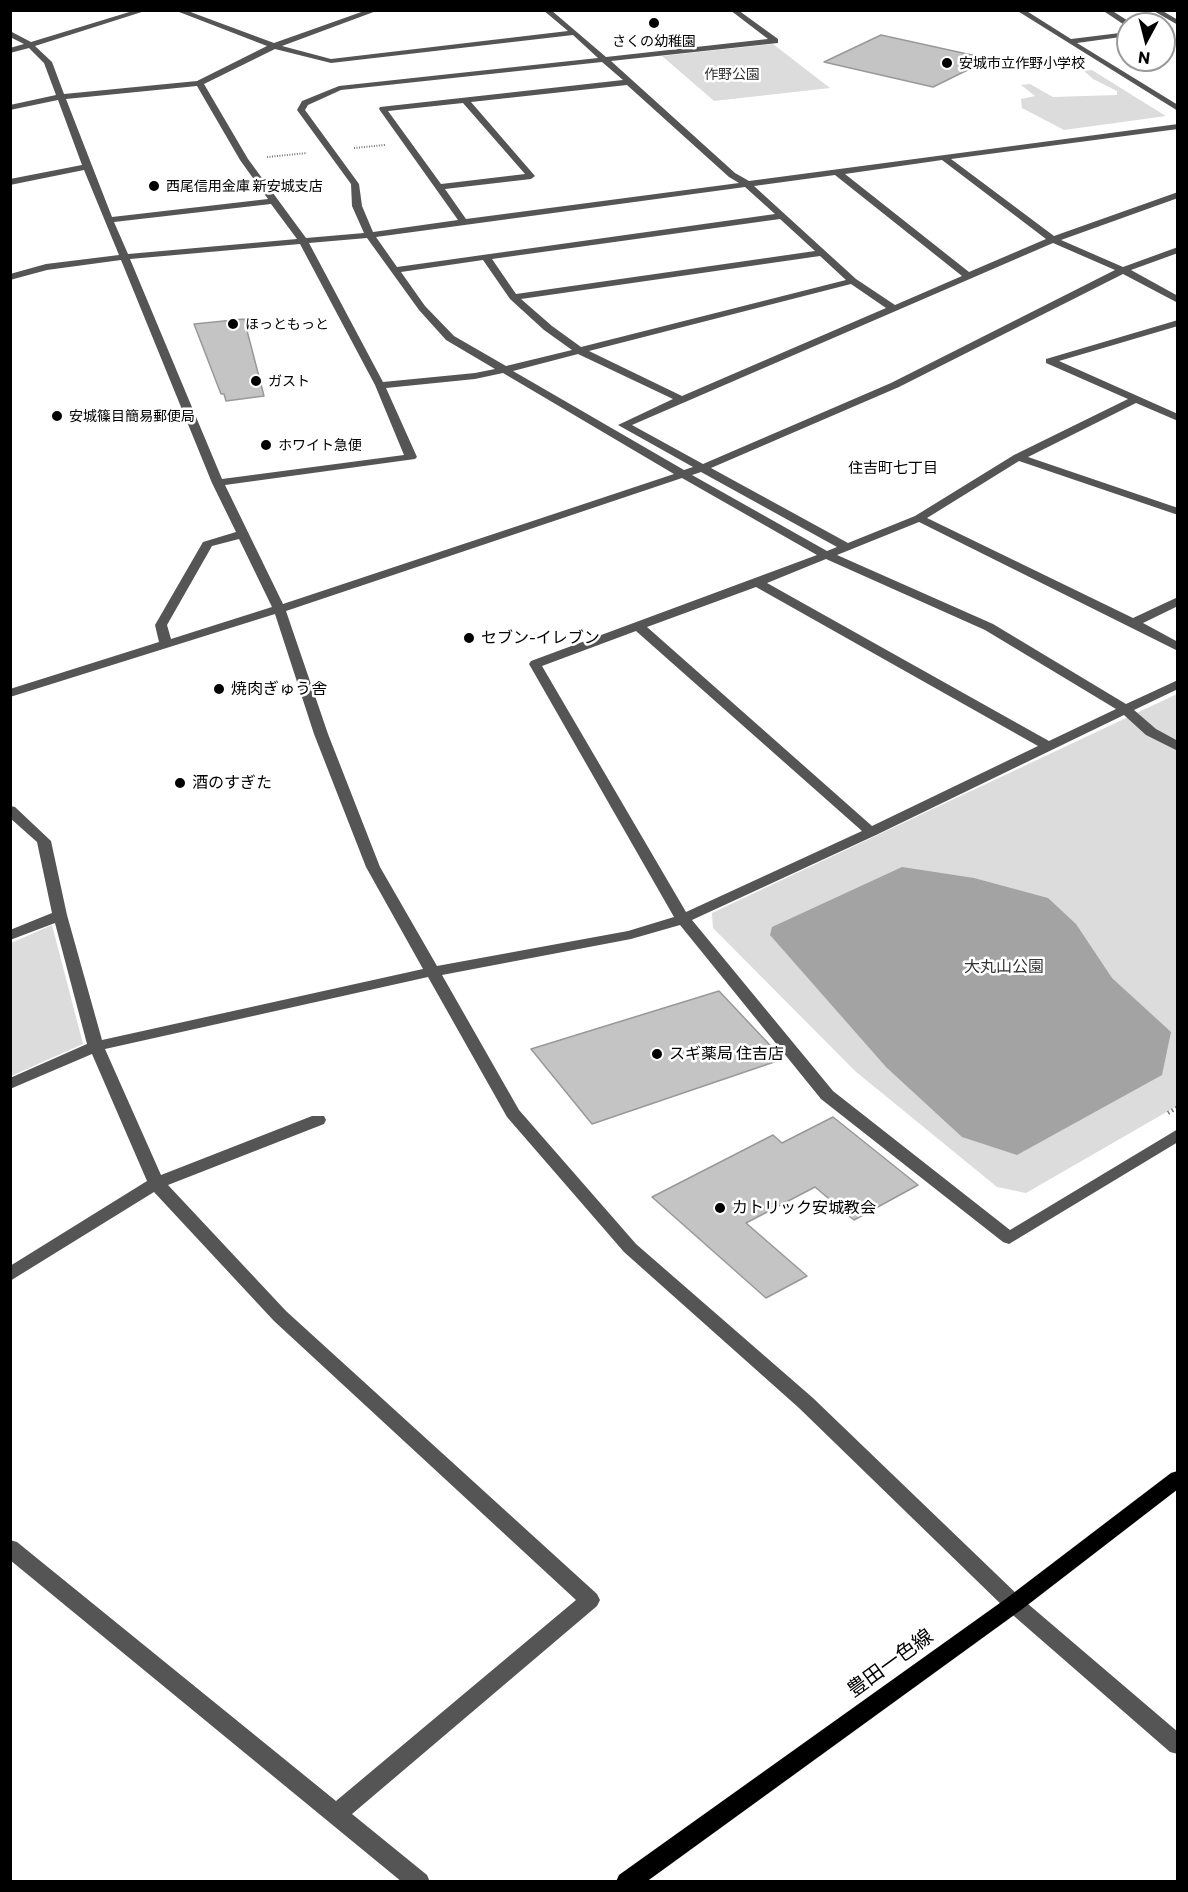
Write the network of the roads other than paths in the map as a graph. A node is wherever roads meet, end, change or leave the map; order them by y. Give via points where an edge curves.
1 (145, 10) edge
2 (177, 10) edge
3 (376, 10) edge
4 (546, 10) edge
5 (733, 10) edge
6 (1019, 10) edge
7 (1175, 10) edge
8 (1157, 11) edge
9 (1178, 23) edge
10 (10, 33) edge
11 (575, 33) junction
12 (1116, 35) edge
13 (1071, 41) junction
14 (30, 45) junction
15 (274, 46) junction
16 (10, 51) edge
17 (602, 59) junction
18 (199, 82) junction
19 (629, 82) junction
20 (10, 97) edge
21 (59, 97) junction
22 (465, 100) junction
23 (28, 103) junction
24 (10, 108) edge
25 (1178, 109) edge
26 (1178, 126) edge
27 (943, 157) junction
28 (87, 167) junction
29 (836, 171) junction
30 (10, 182) edge
31 (747, 184) junction
32 (438, 188) junction
33 (1178, 195) edge
34 (273, 201) junction
35 (782, 216) junction
36 (110, 220) junction
37 (464, 221) junction
38 (370, 235) junction
39 (303, 240) junction
40 (1053, 240) junction
41 (1178, 250) edge
42 (820, 253) junction
43 (126, 257) junction
44 (486, 258) junction
45 (394, 270) junction
46 (1123, 270) junction
47 (968, 276) junction
48 (10, 277) edge
49 (853, 281) junction
50 (513, 297) junction
51 (1178, 300) edge
52 (894, 308) junction
53 (1178, 322) edge
54 (580, 351) junction
55 (504, 370) junction
56 (380, 385) junction
57 (681, 399) junction
58 (1137, 399) junction
59 (1178, 418) edge
60 (1018, 457) junction
61 (705, 467) junction
62 (682, 474) junction
63 (218, 483) junction
64 (1178, 512) edge
65 (919, 518) junction
66 (243, 534) junction
67 (847, 547) junction
68 (826, 555) junction
69 (757, 583) junction
70 (1178, 601) edge
71 (279, 609) junction
72 (1133, 622) junction
73 (640, 627) junction
74 (166, 645) junction
75 (1178, 647) edge
76 (1178, 684) edge
77 (10, 693) edge
78 (1124, 708) junction
79 (1046, 745) junction
80 (1178, 747) edge
81 (10, 810) edge
82 (871, 832) junction
83 (60, 915) junction
84 (683, 919) junction
85 (10, 936) edge
86 (431, 972) junction
87 (96, 1046) junction
88 (10, 1084) edge
89 (318, 1120) dead end
90 (1178, 1134) edge
91 (156, 1183) junction
92 (10, 1275) edge
93 (1178, 1478) edge
94 (10, 1548) edge
95 (1014, 1604) junction
96 (1178, 1745) edge
97 (336, 1814) junction
98 (418, 1881) edge
99 (627, 1881) edge

1 - 14 street
2 - 15 street
3 - 15 street
4 - 11 street
5 - 17 street via 775,41
6 - 13 street
7 - 8 street
8 - 9 street
10 - 14 street
11 - 15 street via 331,61
11 - 17 street
12 - 13 street
13 - 25 street
14 - 16 street
14 - 21 street via 48,62
15 - 18 street
17 - 19 street
17 - 38 street via 339,88 304,104 301,110 355,184 357,206
18 - 21 street
18 - 34 street
19 - 22 street
19 - 31 street via 732,175
20 - 23 street
21 - 23 street
21 - 28 street
22 - 32 street via 383,109
22 - 32 street via 531,176
23 - 24 street
26 - 27 street
27 - 29 street
27 - 40 street
28 - 30 street
28 - 36 street
29 - 31 street
29 - 47 street
31 - 35 street
31 - 37 street
32 - 37 street
33 - 40 street
34 - 36 street
34 - 39 street
35 - 42 street
35 - 44 street
36 - 43 street
37 - 38 street
38 - 39 street
38 - 45 street
39 - 43 street
39 - 56 street
40 - 46 street
40 - 47 street
41 - 46 street
42 - 49 street
42 - 50 street
43 - 48 street via 46,267
43 - 63 street
44 - 45 street
44 - 50 street
45 - 55 street via 450,338
46 - 51 street
46 - 61 street via 894,385
47 - 52 street
49 - 52 street
49 - 54 street
50 - 54 street
52 - 57 street
53 - 58 street via 1050,361
54 - 55 street
54 - 57 street
55 - 56 street
55 - 62 street
56 - 63 street via 411,457
57 - 61 street via 623,425
58 - 59 street
58 - 60 street
60 - 64 street
60 - 65 street
61 - 62 street
61 - 67 street
62 - 68 street
62 - 71 street
63 - 66 street
65 - 67 street
65 - 72 street
66 - 71 street
66 - 74 street via 207,544 161,625
67 - 68 street
68 - 69 street
68 - 78 street via 989,627
69 - 73 street
69 - 79 street
70 - 72 street
71 - 74 street
71 - 86 street via 321,734 373,867
72 - 75 street
73 - 82 street
73 - 84 street via 535,664
74 - 77 street
76 - 78 street
78 - 79 street
78 - 80 street via 1151,732
79 - 82 street
81 - 83 street via 44,841
82 - 84 street
83 - 85 street
83 - 87 street
84 - 86 street via 631,935
84 - 90 street via 827,1095 1009,1238
86 - 87 street
86 - 95 street via 513,1113 630,1248 806,1403
87 - 88 street
87 - 91 street
89 - 91 street
91 - 92 street
91 - 97 street via 280,1316 590,1600
93 - 95 main road, 豊田一色線
94 - 97 street
95 - 96 street
95 - 99 main road, 豊田一色線
97 - 98 street

